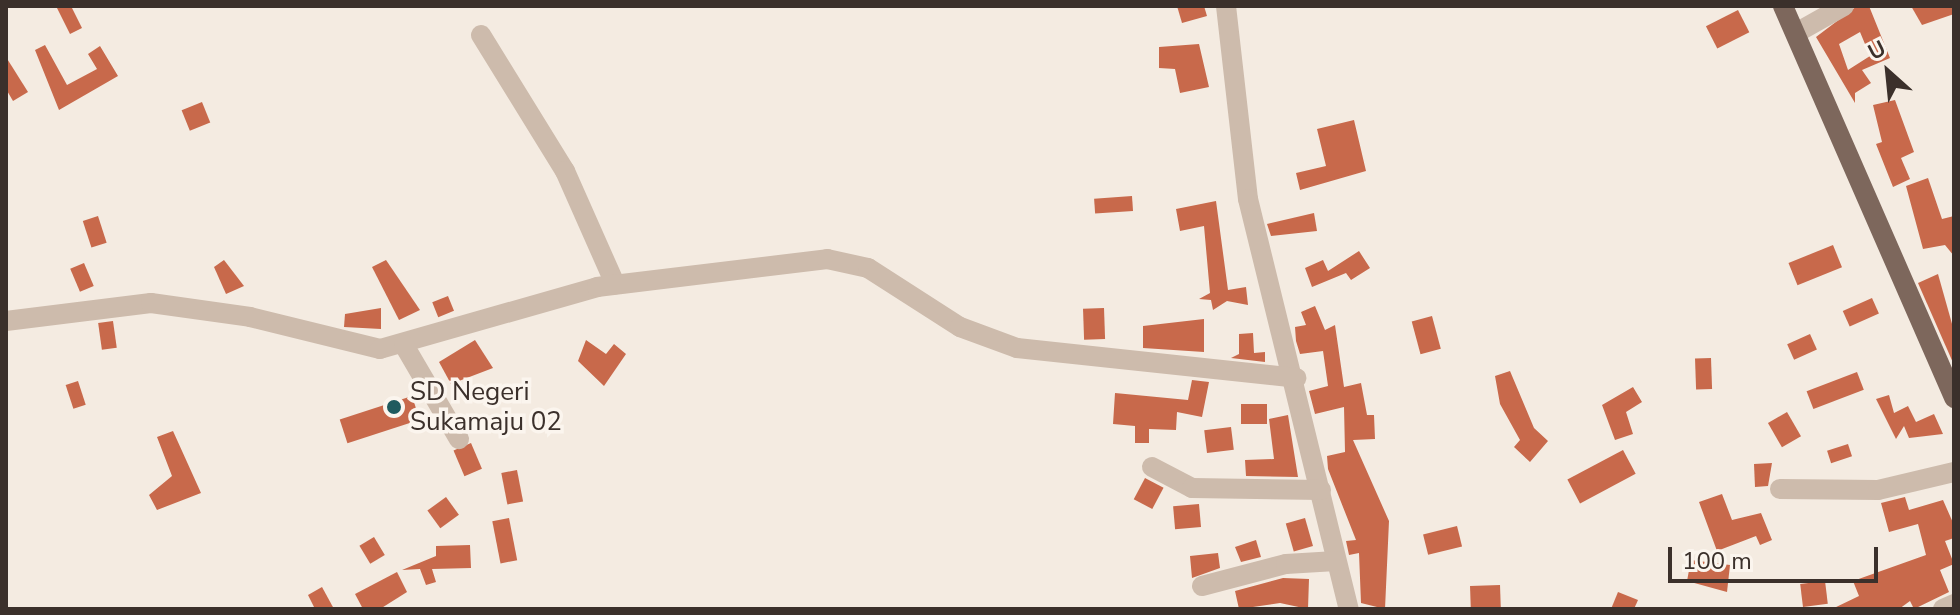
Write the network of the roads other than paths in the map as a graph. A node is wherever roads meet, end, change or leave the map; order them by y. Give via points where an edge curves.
1 (1226, 6) edge
2 (1783, 6) edge
3 (1844, 6) edge
4 (1796, 33) junction
5 (481, 35) dead end
6 (619, 284) junction
7 (6, 321) edge
8 (404, 345) junction
9 (1296, 378) junction
10 (1954, 398) edge
11 (459, 439) dead end
12 (1152, 467) dead end
13 (1954, 472) edge
14 (1780, 489) dead end
15 (1321, 490) junction
16 (1336, 561) junction
17 (1202, 586) dead end
18 (1349, 609) edge

1 - 9 street via 1248,199
2 - 4 main road
3 - 4 street
4 - 10 main road
5 - 6 street via 565,171
6 - 8 street
6 - 9 street via 666,274 849,262 960,327 1017,348
7 - 8 street via 151,303 250,317 365,348
8 - 11 street
9 - 15 street
12 - 15 street via 1192,488
13 - 14 street via 1878,490
15 - 16 street
16 - 17 street via 1286,564
16 - 18 street

